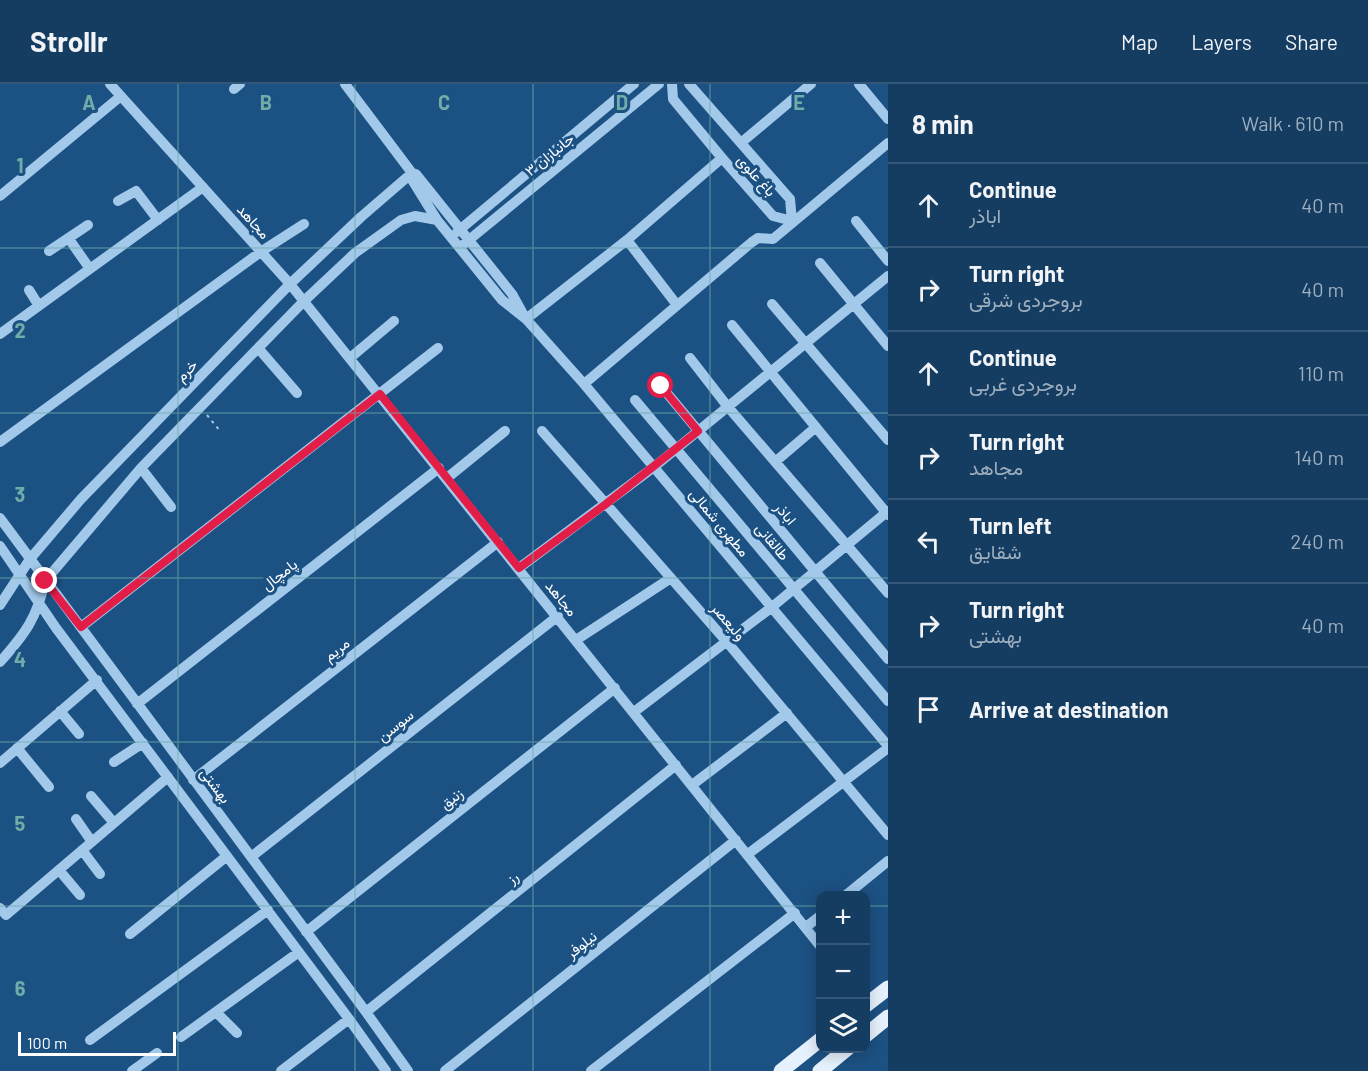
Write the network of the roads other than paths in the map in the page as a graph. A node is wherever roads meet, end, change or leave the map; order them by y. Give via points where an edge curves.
1 (110, 84) edge
2 (345, 84) edge
3 (634, 84) edge
4 (658, 84) edge
5 (672, 84) edge
6 (689, 84) edge
7 (811, 84) edge
8 (859, 84) edge
9 (121, 96) junction
10 (888, 119) edge
11 (742, 142) junction
12 (888, 142) edge
13 (722, 158) junction
14 (412, 173) junction
15 (203, 187) junction
16 (0, 196) edge
17 (500, 196) junction
18 (118, 201) dead end
19 (508, 207) junction
20 (158, 220) junction
21 (437, 220) junction
22 (792, 221) junction
23 (856, 221) dead end
24 (304, 224) dead end
25 (88, 225) dead end
26 (461, 229) junction
27 (451, 237) junction
28 (69, 239) junction
29 (469, 239) junction
30 (627, 240) junction
31 (460, 249) junction
32 (49, 251) dead end
33 (262, 251) junction
34 (888, 261) edge
35 (820, 263) dead end
36 (90, 269) junction
37 (888, 276) edge
38 (290, 284) junction
39 (28, 290) dead end
40 (304, 301) junction
41 (772, 304) dead end
42 (854, 304) junction
43 (677, 305) junction
44 (39, 306) junction
45 (526, 319) junction
46 (394, 321) dead end
47 (732, 325) dead end
48 (0, 334) edge
49 (806, 343) junction
50 (888, 346) edge
51 (258, 348) junction
52 (438, 348) dead end
53 (350, 358) junction
54 (690, 358) dead end
55 (771, 372) junction
56 (584, 384) junction
57 (661, 386) dead end
58 (297, 393) dead end
59 (380, 394) junction
60 (635, 400) dead end
61 (728, 407) junction
62 (816, 427) junction
63 (505, 431) dead end
64 (542, 431) dead end
65 (698, 431) junction
66 (888, 440) edge
67 (0, 441) edge
68 (676, 449) junction
69 (776, 462) junction
70 (654, 467) junction
71 (141, 468) junction
72 (439, 468) junction
73 (447, 478) junction
74 (606, 504) junction
75 (171, 507) dead end
76 (887, 513) edge
77 (0, 518) edge
78 (498, 542) junction
79 (847, 545) junction
80 (0, 546) edge
81 (30, 559) junction
82 (519, 568) junction
83 (815, 572) junction
84 (20, 576) junction
85 (671, 578) junction
86 (45, 581) junction
87 (794, 589) junction
88 (888, 593) edge
89 (40, 604) junction
90 (0, 605) edge
91 (772, 607) junction
92 (558, 616) junction
93 (81, 627) junction
94 (576, 640) junction
95 (727, 642) junction
96 (888, 660) edge
97 (0, 662) edge
98 (97, 680) junction
99 (615, 688) junction
100 (888, 701) edge
101 (137, 704) junction
102 (60, 711) junction
103 (634, 712) junction
104 (787, 714) junction
105 (79, 734) dead end
106 (143, 743) junction
107 (888, 747) edge
108 (17, 748) junction
109 (114, 762) dead end
110 (0, 763) edge
111 (676, 765) junction
112 (168, 777) junction
113 (193, 780) junction
114 (844, 781) junction
115 (692, 785) junction
116 (49, 787) dead end
117 (91, 796) dead end
118 (76, 819) dead end
119 (114, 823) junction
120 (888, 836) edge
121 (736, 840) junction
122 (92, 842) junction
123 (82, 850) junction
124 (748, 854) junction
125 (227, 856) junction
126 (251, 857) junction
127 (888, 861) edge
128 (59, 870) junction
129 (100, 874) dead end
130 (851, 891) edge
131 (80, 895) dead end
132 (0, 908) edge
133 (268, 909) junction
134 (795, 913) junction
135 (816, 919) edge
136 (806, 927) junction
137 (306, 932) junction
138 (130, 934) dead end
139 (819, 945) edge
140 (299, 952) junction
141 (888, 988) edge
142 (870, 1001) edge
143 (216, 1012) junction
144 (366, 1012) junction
145 (888, 1017) edge
146 (349, 1019) junction
147 (870, 1032) edge
148 (237, 1033) dead end
149 (181, 1037) dead end
150 (90, 1040) dead end
151 (816, 1044) edge
152 (157, 1053) dead end
153 (842, 1053) edge
154 (791, 1068) edge
155 (132, 1071) edge
156 (281, 1071) edge
157 (386, 1071) edge
158 (408, 1071) edge
159 (445, 1071) edge
160 (591, 1071) edge
161 (819, 1071) edge

1 - 9 street, مجاهد
2 - 14 street
3 - 17 street, جانبازان ۳
4 - 19 street, جانبازان ۳
5 - 13 street, باغ علوی via 673,99
6 - 11 street, باغ علوی
7 - 11 street
8 - 10 street
9 - 15 street, مجاهد
9 - 16 street
11 - 22 street, باغ علوی via 790,199
12 - 22 street
13 - 22 street, باغ علوی via 773,216
13 - 30 street
14 - 21 street, مطهری شمالی via 411,178
14 - 26 street, مطهری شمالی
14 - 38 street, خرم
15 - 20 street
15 - 33 street, مجاهد
17 - 19 street
17 - 26 street, جانبازان ۳
18 - 20 street via 136,191
19 - 29 street, جانبازان ۳
20 - 36 street
21 - 27 street, مطهری شمالی
21 - 40 street via 415,216 401,220 355,253
22 - 43 street via 773,239 758,238 752,242
23 - 34 street
24 - 33 street
25 - 28 street
26 - 27 street, جانبازان ۳
26 - 29 street, مطهری شمالی
27 - 31 street, مطهری شمالی
28 - 32 street
28 - 36 street
29 - 31 street, جانبازان ۳
29 - 45 street, مطهری شمالی via 512,294
30 - 43 street
30 - 45 street
31 - 45 street, مطهری شمالی via 502,300
33 - 38 street, مجاهد
33 - 67 street
35 - 42 street
36 - 44 street
37 - 42 street
38 - 40 street, مجاهد
38 - 81 street, خرم via 81,499
39 - 44 street
40 - 51 street
40 - 53 street, مجاهد
41 - 49 street
42 - 49 street
42 - 50 street
43 - 56 street
44 - 48 street
45 - 56 street, مطهری شمالی
46 - 53 street
47 - 55 street
49 - 55 street
49 - 66 street
51 - 58 street
51 - 71 street
52 - 59 street
53 - 59 street, مجاهد
54 - 61 street
55 - 61 street
55 - 62 street
56 - 70 street, مطهری شمالی
57 - 65 street, اباذر
59 - 72 street, مجاهد
59 - 93 street
60 - 68 street, طالقانی
61 - 65 street
61 - 69 street
62 - 69 street
62 - 76 street
63 - 73 street
64 - 74 street, ولیعصر
65 - 68 street
65 - 83 street, اباذر
68 - 70 street
68 - 87 street, طالقانی
69 - 79 street
70 - 74 street
70 - 91 street, مطهری شمالی
71 - 75 street
71 - 86 street
72 - 73 street, مجاهد
72 - 101 street, پامچال
73 - 78 street, مجاهد
74 - 82 street
74 - 85 street, ولیعصر
76 - 79 street
77 - 81 street, بهشتی
78 - 82 street, مجاهد
78 - 113 street, مریم
79 - 83 street
79 - 88 street
80 - 84 street
81 - 84 street, خرم
81 - 86 street, بهشتی
82 - 92 street, مجاهد
83 - 87 street
83 - 96 street, اباذر
84 - 89 street
84 - 90 street, خرم
85 - 94 street
85 - 95 street, ولیعصر
86 - 89 street
86 - 93 street, بهشتی
87 - 91 street
87 - 100 street, طالقانی
89 - 97 street via 25,634
89 - 98 street
91 - 95 street
91 - 107 street, مطهری شمالی
92 - 94 street, مجاهد
92 - 126 street, سوسن
93 - 101 street, بهشتی
94 - 99 street, مجاهد
95 - 103 street
95 - 104 street, ولیعصر
98 - 102 street
98 - 106 street
99 - 103 street, مجاهد
99 - 137 street, زنبق
101 - 113 street, بهشتی
102 - 105 street
102 - 108 street
103 - 111 street, مجاهد
104 - 114 street, ولیعصر
104 - 115 street
106 - 109 street
106 - 112 street
107 - 114 street
108 - 110 street
108 - 116 street
111 - 115 street, مجاهد
111 - 144 street, رز
112 - 119 street
112 - 125 street
113 - 126 street, بهشتی
114 - 120 street, ولیعصر
114 - 124 street
115 - 121 street, مجاهد
117 - 119 street
118 - 122 street
119 - 122 street
121 - 124 street, مجاهد
121 - 159 street, نیلوفر
122 - 123 street
123 - 128 street
123 - 129 street
124 - 134 street, مجاهد
125 - 133 street
125 - 138 street
126 - 137 street, بهشتی
127 - 130 street
128 - 131 street
128 - 132 street via 6,915
133 - 140 street
133 - 150 street
134 - 136 street, مجاهد
134 - 160 street
135 - 136 street
136 - 139 street, مجاهد
137 - 144 street, بهشتی
140 - 143 street
140 - 146 street
141 - 142 main road
143 - 148 street
143 - 149 street
144 - 158 street, بهشتی
145 - 147 main road
146 - 156 street
146 - 157 street
151 - 154 main road
152 - 155 street
153 - 161 main road

